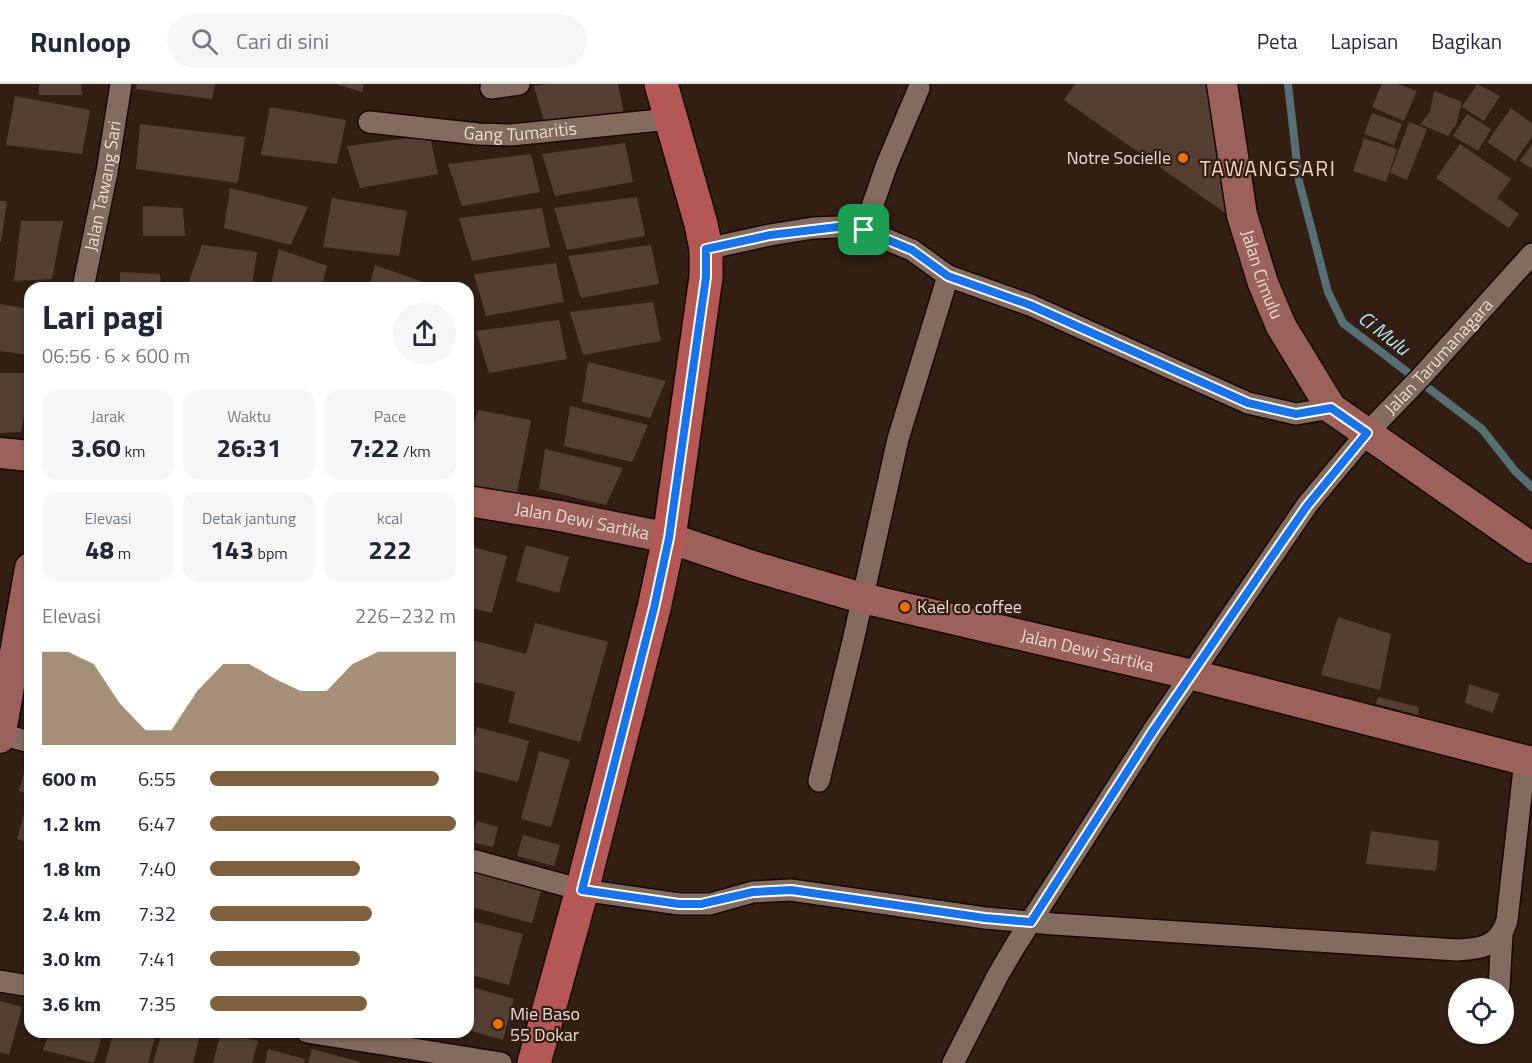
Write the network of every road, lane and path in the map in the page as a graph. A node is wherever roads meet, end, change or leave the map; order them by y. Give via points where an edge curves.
1 (121, 84) edge
2 (519, 84) edge
3 (661, 84) edge
4 (1222, 84) edge
5 (919, 87) dead end
6 (491, 88) dead end
7 (670, 119) junction
8 (369, 122) dead end
9 (864, 230) junction
10 (706, 249) junction
11 (1532, 254) edge
12 (948, 276) junction
13 (84, 282) edge
14 (1331, 408) junction
15 (1367, 433) junction
16 (0, 453) edge
17 (24, 455) edge
18 (474, 502) edge
19 (669, 538) junction
20 (1532, 548) edge
21 (862, 598) junction
22 (24, 602) edge
23 (1193, 675) junction
24 (0, 736) edge
25 (24, 741) edge
26 (1528, 761) edge
27 (819, 781) dead end
28 (474, 861) edge
29 (582, 890) junction
30 (1031, 922) junction
31 (1502, 934) junction
32 (1500, 978) edge
33 (0, 981) edge
34 (24, 985) edge
35 (345, 1038) edge
36 (501, 1063) edge
37 (534, 1063) edge
38 (953, 1063) edge

1 - 13 street, Jalan Tawang Sari
2 - 6 street
3 - 7 main road
4 - 14 street, Jalan Cimulu via 1242,215 1263,283 1281,326
5 - 9 street
7 - 8 street, Gang Tumaritis via 512,135
7 - 10 main road
9 - 10 street via 813,228
9 - 12 street via 912,250
10 - 19 main road via 706,277
11 - 15 street, Jalan Tarumanagara
12 - 14 street via 1030,305 1248,403 1296,414
12 - 21 street via 898,439
14 - 15 street, Jalan Cimulu
15 - 20 street, Jalan Cimulu
15 - 23 street, Jalan Tarumanagara via 1307,506
16 - 17 street
18 - 19 street, Jalan Dewi Sartika
19 - 21 street, Jalan Dewi Sartika
19 - 29 main road
21 - 23 street, Jalan Dewi Sartika
21 - 27 street
22 - 24 street
23 - 26 street, Jalan Dewi Sartika
23 - 30 street, Jalan Tarumanagara
24 - 25 street
26 - 31 street via 1509,908
28 - 29 street
29 - 30 street via 679,904 791,890
29 - 37 main road
30 - 31 street via 1457,950 1476,950
30 - 38 street, Jalan Tarumanagara via 998,975
31 - 32 street
33 - 34 street
35 - 36 street

